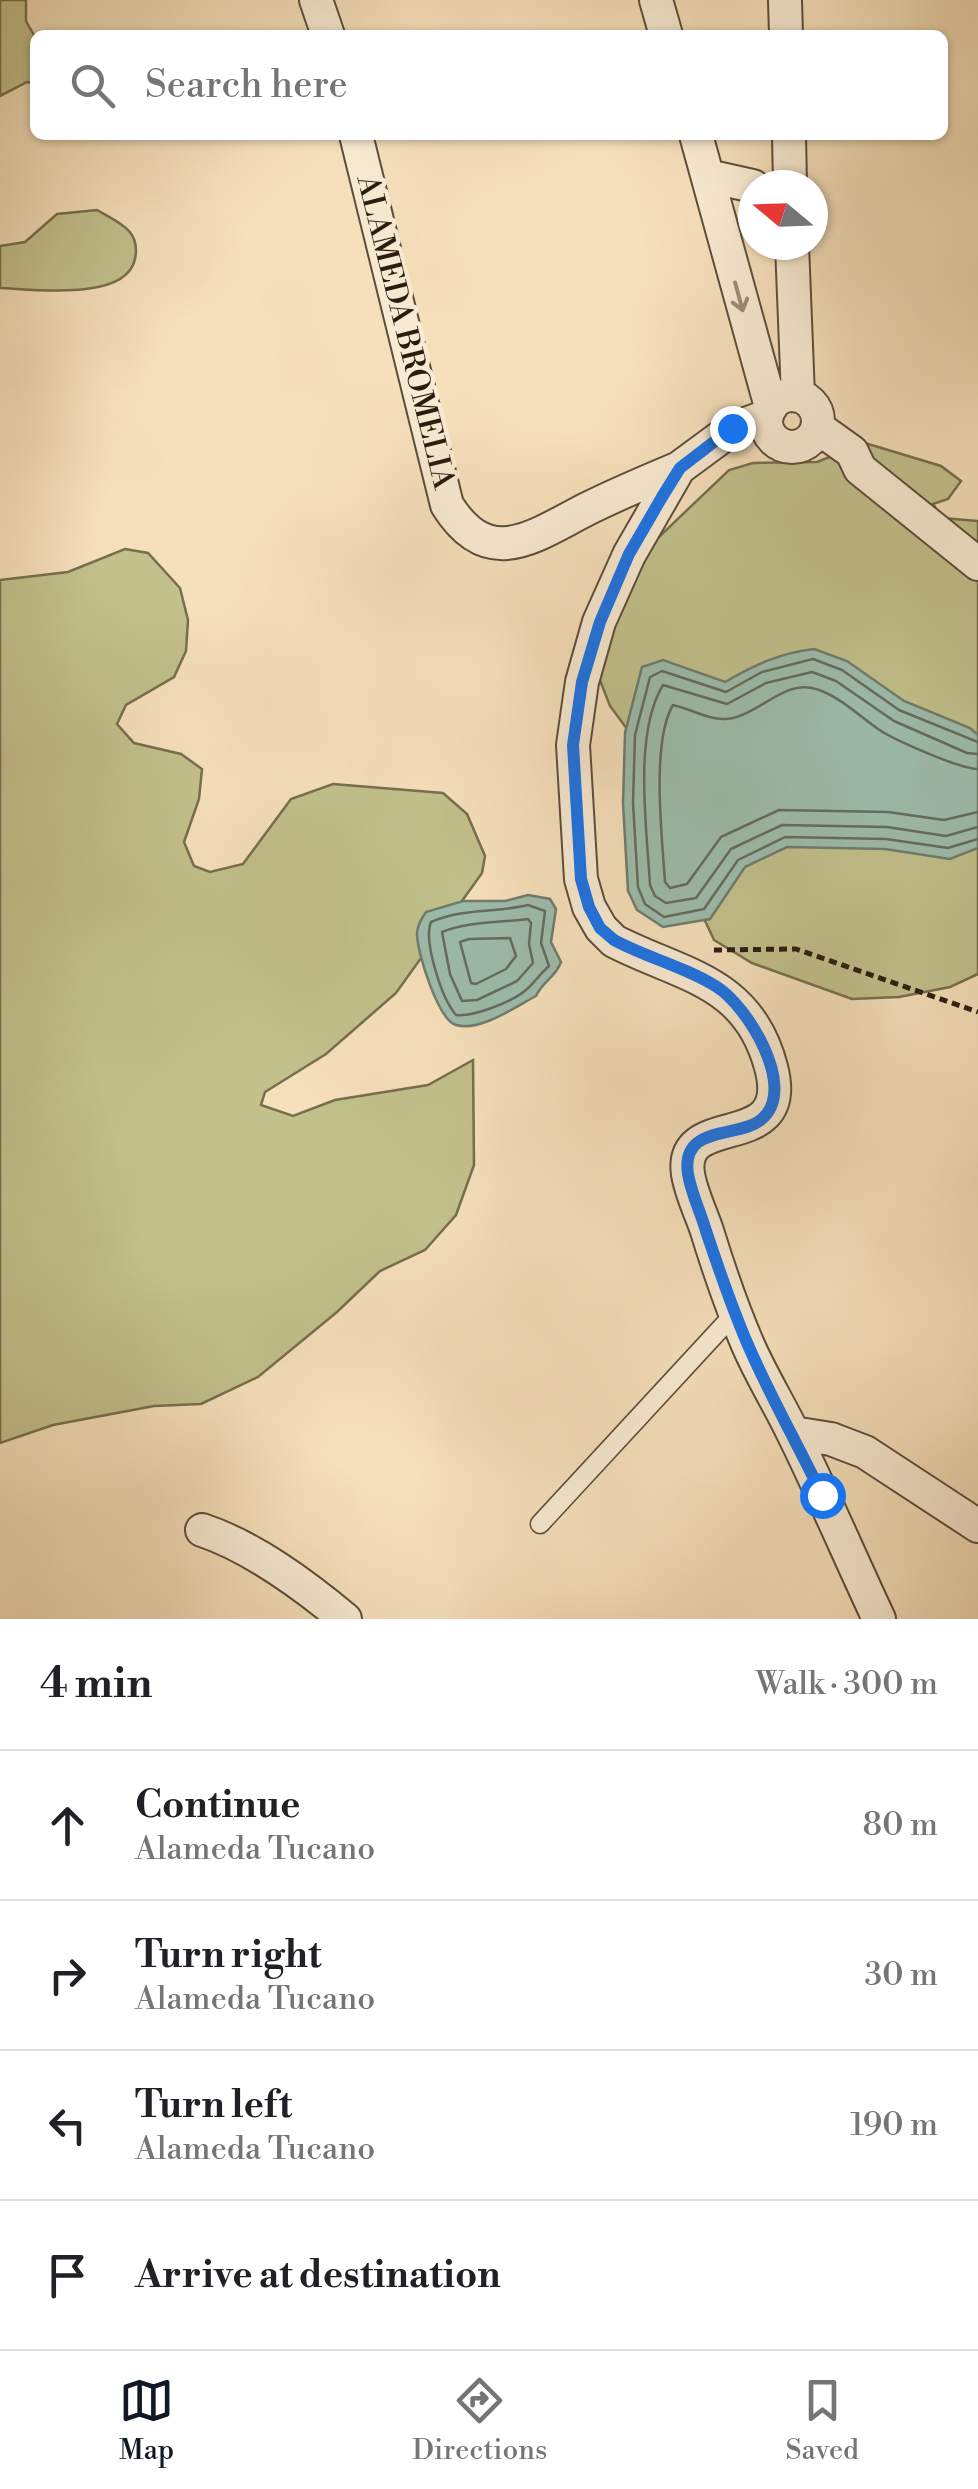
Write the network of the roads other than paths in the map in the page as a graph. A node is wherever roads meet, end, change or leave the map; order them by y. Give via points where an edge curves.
1 (316, 0) edge
2 (656, 0) edge
3 (785, 0) edge
4 (326, 30) edge
5 (665, 30) edge
6 (786, 30) edge
7 (357, 140) edge
8 (697, 140) edge
9 (789, 140) edge
10 (786, 170) edge
11 (708, 176) junction
12 (738, 183) edge
13 (792, 260) edge
14 (789, 422) junction
15 (680, 468) junction
16 (978, 564) edge
17 (735, 1312) junction
18 (793, 1433) junction
19 (540, 1524) dead end
20 (978, 1526) edge
21 (202, 1530) dead end
22 (345, 1619) edge
23 (878, 1619) edge

1 - 4 street
2 - 5 street
3 - 6 street
7 - 15 street, ALAMEDA BROMELIA via 447,506 458,524 476,538 529,540
8 - 11 street
9 - 10 street
11 - 12 street
11 -> 14 street via 752,346
13 - 14 street
14 - 15 street via 732,428
14 - 16 street via 852,452 860,469
15 - 17 street via 629,554 582,682 573,745 581,879 600,928 614,940 736,1001 771,1066 774,1099 762,1120 708,1136 688,1160
17 - 18 street
17 - 19 lane
18 - 20 street via 865,1452
18 - 23 street
21 - 22 street via 256,1556

